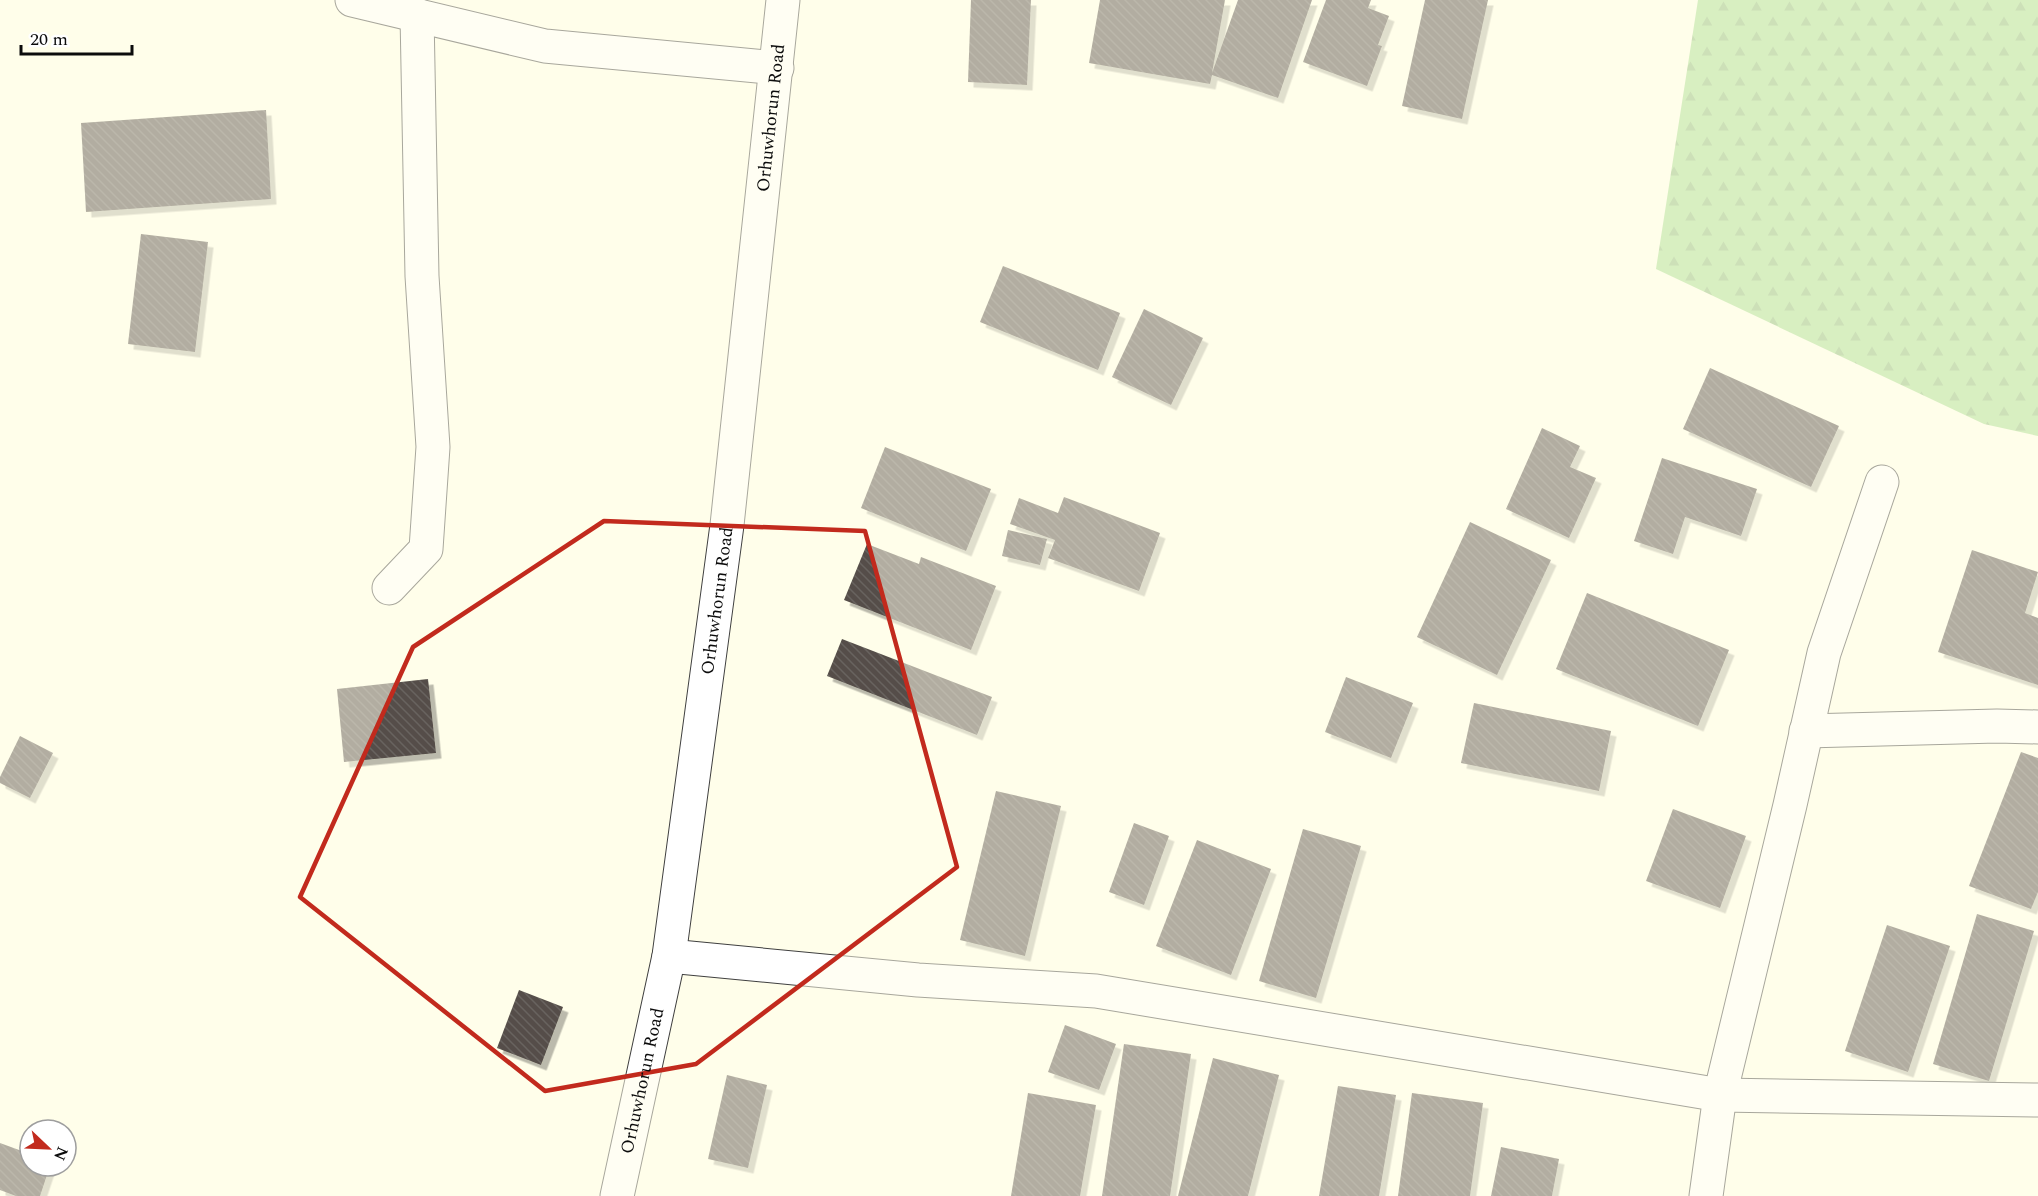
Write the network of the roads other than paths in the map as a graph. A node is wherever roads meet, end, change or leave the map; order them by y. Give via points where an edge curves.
1 (352, 0) edge
2 (783, 0) edge
3 (417, 15) junction
4 (777, 68) junction
5 (1882, 482) dead end
6 (389, 588) dead end
7 (2038, 727) edge
8 (1806, 731) junction
9 (669, 956) junction
10 (1720, 1095) junction
11 (2038, 1100) edge
12 (617, 1196) edge
13 (1706, 1196) edge

1 - 3 street
2 - 4 street, Orhuwhorun Road
3 - 4 street via 545,46
3 - 6 street via 422,276 433,447 426,549
4 - 9 street, Orhuwhorun Road via 727,525
5 - 8 street via 1824,653
7 - 8 street
8 - 10 street
9 - 10 street via 918,980 1096,991
9 - 12 street, Orhuwhorun Road
10 - 11 street
10 - 13 street

